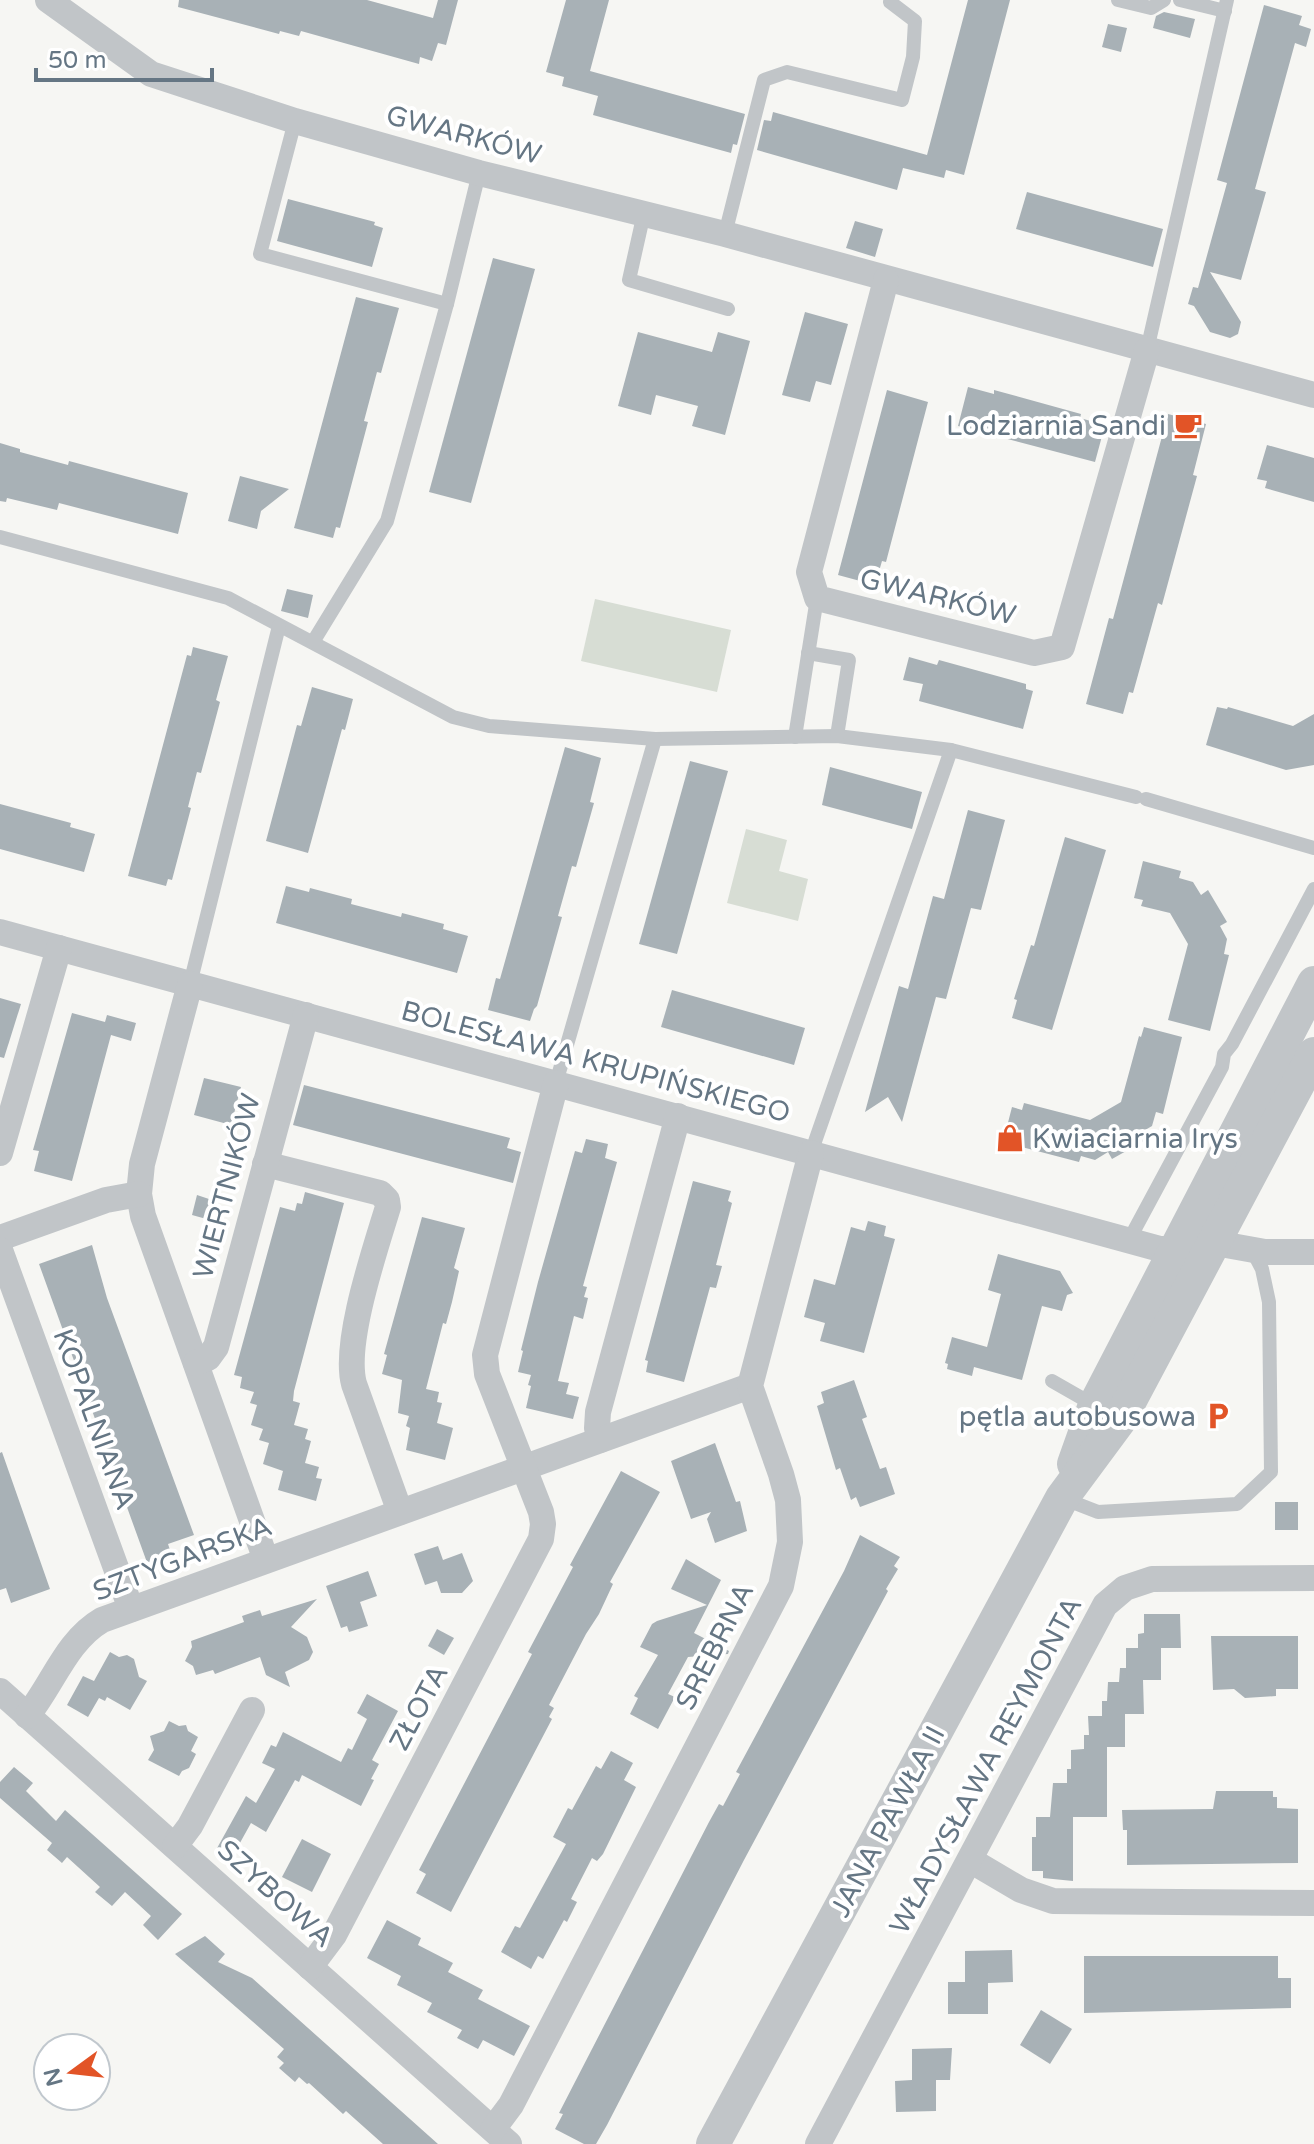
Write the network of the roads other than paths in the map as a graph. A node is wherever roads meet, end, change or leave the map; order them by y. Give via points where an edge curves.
1 (48, 0) edge
2 (1118, 0) edge
3 (1164, 0) edge
4 (1180, 0) edge
5 (890, 2) edge
6 (1226, 6) edge
7 (295, 121) junction
8 (479, 173) junction
9 (644, 213) junction
10 (725, 234) junction
11 (886, 280) junction
12 (447, 304) junction
13 (728, 309) dead end
14 (1147, 350) junction
15 (1314, 395) edge
16 (1, 541) edge
17 (817, 598) junction
18 (279, 626) junction
19 (313, 642) junction
20 (808, 653) junction
21 (837, 736) junction
22 (795, 737) junction
23 (655, 739) junction
24 (951, 750) junction
25 (1314, 848) edge
26 (1314, 889) edge
27 (0, 932) edge
28 (59, 948) junction
29 (1314, 983) edge
30 (190, 984) junction
31 (306, 1015) junction
32 (1314, 1054) edge
33 (556, 1083) junction
34 (678, 1116) junction
35 (0, 1153) edge
36 (811, 1153) junction
37 (265, 1164) junction
38 (139, 1194) junction
39 (0, 1238) edge
40 (1129, 1240) junction
41 (1215, 1243) junction
42 (1176, 1249) junction
43 (0, 1250) edge
44 (1252, 1250) junction
45 (1314, 1252) edge
46 (196, 1363) junction
47 (1052, 1381) dead end
48 (750, 1386) junction
49 (1095, 1405) junction
50 (600, 1440) junction
51 (522, 1468) junction
52 (1062, 1498) junction
53 (400, 1512) junction
54 (266, 1560) junction
55 (1314, 1578) edge
56 (131, 1609) junction
57 (0, 1691) edge
58 (252, 1710) dead end
59 (27, 1716) junction
60 (175, 1846) junction
61 (970, 1860) junction
62 (1314, 1903) edge
63 (310, 1967) junction
64 (501, 2137) edge
65 (820, 2141) edge
66 (713, 2144) edge

1 - 7 street, GWARKÓW via 151,74
2 - 3 lane via 1151,8
4 - 6 lane
5 - 10 lane via 915,21 902,100 787,72 764,80
6 - 14 lane
7 - 8 street, GWARKÓW
7 - 12 lane via 260,254
8 - 9 street, GWARKÓW
8 - 12 lane
9 - 10 street, GWARKÓW
9 - 13 lane via 629,280
10 - 11 street, GWARKÓW
11 - 14 street, GWARKÓW
11 - 17 street, GWARKÓW via 809,572
12 - 19 lane via 387,521
14 - 15 street, GWARKÓW
14 - 17 street, GWARKÓW via 1062,647 1034,653
16 - 18 lane via 228,598
17 - 20 lane
18 - 19 lane
18 - 30 lane
19 - 23 lane via 453,717 489,726
20 - 21 lane via 849,660
20 - 22 lane
21 - 22 lane
21 - 24 lane
22 - 23 lane
23 - 33 lane
24 - 25 lane
24 - 36 lane
26 - 40 lane
27 - 28 street, BOLESŁAWA KRUPIŃSKIEGO
28 - 30 street, BOLESŁAWA KRUPIŃSKIEGO
28 - 35 street
29 - 42 street, JANA PAWŁA II
30 - 31 street, BOLESŁAWA KRUPIŃSKIEGO
30 - 38 street, WIERTNIKÓW via 142,1164
31 - 33 street, BOLESŁAWA KRUPIŃSKIEGO
31 - 37 street, WIERTNIKÓW
32 - 41 street, JANA PAWŁA II
33 - 34 street, BOLESŁAWA KRUPIŃSKIEGO
33 - 51 street via 485,1350 487,1374
34 - 36 street, BOLESŁAWA KRUPIŃSKIEGO
34 - 50 street via 598,1412
36 - 40 street, BOLESŁAWA KRUPIŃSKIEGO
36 - 48 street
37 - 46 street, WIERTNIKÓW via 216,1347
37 - 53 street via 380,1193 387,1200 350,1364
38 - 39 street via 106,1200
38 - 46 street, WIERTNIKÓW
40 - 42 street, BOLESŁAWA KRUPIŃSKIEGO
41 - 42 street
41 - 44 street
41 - 52 street, JANA PAWŁA II via 1119,1421
42 - 49 street, JANA PAWŁA II
43 - 56 street, KOPALNIANA
44 - 45 street
44 - 52 lane via 1269,1302 1271,1472 1237,1504 1098,1512
46 - 54 street, WIERTNIKÓW
47 - 49 lane
48 - 50 street, SZTYGARSKA
48 - 64 street, SREBRNA via 788,1500 790,1542 781,1586 511,2105
49 - 52 street, JANA PAWŁA II
50 - 51 street, SZTYGARSKA
51 - 53 street, SZTYGARSKA
51 - 63 street, ZŁOTA via 542,1515 539,1545 334,1935
52 - 66 street, JANA PAWŁA II
53 - 54 street, SZTYGARSKA
54 - 56 street, SZTYGARSKA
55 - 61 street, WŁADYSŁAWA REYMONTA via 1152,1579 1125,1588 1105,1605
56 - 59 street, SZTYGARSKA via 84,1633
57 - 59 street, SZYBOWA
58 - 60 street
59 - 60 street, SZYBOWA
60 - 63 street, SZYBOWA
61 - 62 street via 1021,1890 1053,1901
61 - 65 street, WŁADYSŁAWA REYMONTA
63 - 64 street, SZYBOWA

